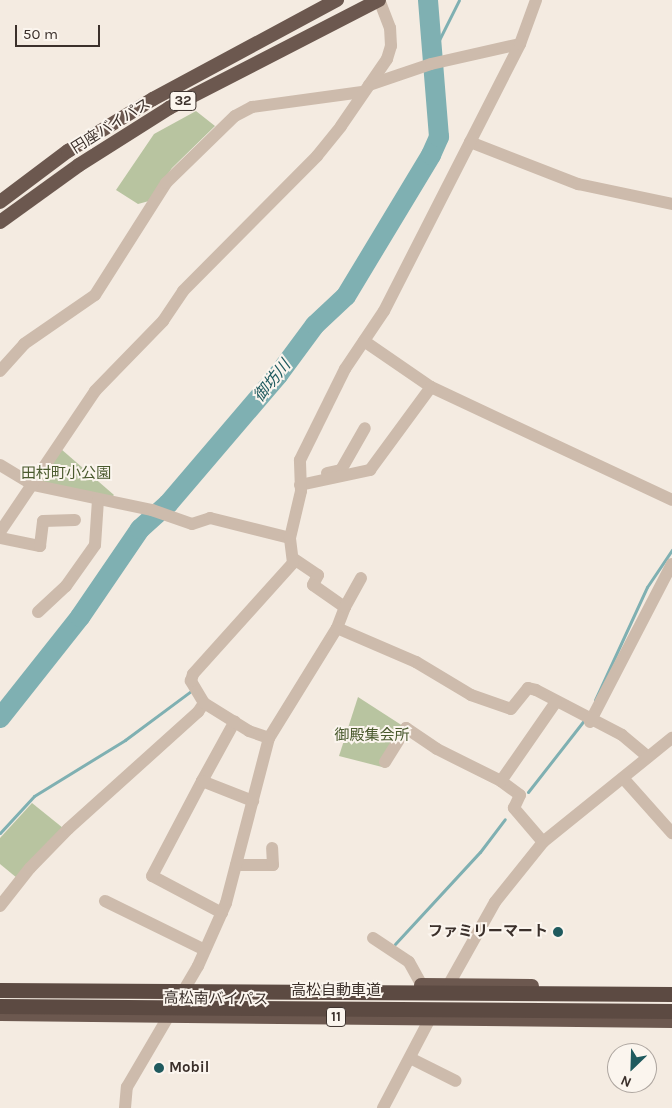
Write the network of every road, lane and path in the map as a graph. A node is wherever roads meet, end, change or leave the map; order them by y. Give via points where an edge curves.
1 (337, 0) edge
2 (379, 0) edge
3 (536, 0) edge
4 (520, 44) junction
5 (365, 89) junction
6 (470, 142) junction
7 (0, 202) edge
8 (672, 204) edge
9 (0, 222) edge
10 (364, 341) junction
11 (0, 371) edge
12 (431, 387) junction
13 (365, 428) dead end
14 (0, 465) edge
15 (300, 482) junction
16 (33, 485) junction
17 (98, 500) junction
18 (672, 500) edge
19 (75, 520) dead end
20 (0, 532) edge
21 (0, 538) edge
22 (290, 538) junction
23 (294, 559) junction
24 (672, 564) edge
25 (361, 578) dead end
26 (345, 607) junction
27 (38, 612) dead end
28 (336, 628) junction
29 (204, 702) junction
30 (556, 702) junction
31 (586, 720) junction
32 (235, 721) junction
33 (269, 738) junction
34 (672, 738) edge
35 (648, 758) junction
36 (385, 762) dead end
37 (623, 778) junction
38 (202, 781) junction
39 (501, 781) junction
40 (253, 801) junction
41 (672, 833) edge
42 (543, 842) junction
43 (272, 848) dead end
44 (236, 866) junction
45 (105, 900) dead end
46 (0, 906) edge
47 (222, 913) junction
48 (373, 938) dead end
49 (205, 950) junction
50 (0, 984) edge
51 (187, 985) junction
52 (448, 985) junction
53 (422, 986) junction
54 (672, 987) edge
55 (0, 990) edge
56 (672, 994) edge
57 (0, 1006) edge
58 (672, 1011) edge
59 (0, 1014) edge
60 (169, 1015) junction
61 (430, 1018) junction
62 (672, 1020) edge
63 (410, 1058) junction
64 (456, 1081) dead end
65 (125, 1108) edge
66 (384, 1108) edge

1 - 7 highway, 円座バイパス / 32 via 145,104 68,151
2 - 5 street via 390,28 391,46
2 - 9 highway, 円座バイパス / 32 via 169,108 79,165
3 - 4 street
4 - 5 street via 503,45
4 - 6 street
5 - 11 street via 252,108 235,116 166,183 95,294 24,344
5 - 16 street via 317,156 183,290 163,320 91,396
6 - 8 street via 578,184
6 - 10 street via 384,311
10 - 12 street
10 - 15 street via 345,370 300,460
12 - 15 street via 370,470
12 - 18 street
13 - 15 street via 341,470
14 - 16 street
15 - 22 street
16 - 17 street
16 - 20 street
17 - 22 street via 152,510 165,518 192,524 210,518
17 - 27 street via 95,545 66,586
19 - 21 street via 43,521 40,546
22 - 23 street
23 - 26 street via 318,575 313,585
23 - 29 street via 193,674 191,681
24 - 31 street
25 - 26 street
26 - 28 street
28 - 30 street via 416,662 471,695 511,709 528,688
28 - 33 street
29 - 32 street
29 - 46 street via 186,724 68,829 30,868
30 - 31 street
30 - 39 street
31 - 35 street via 622,736
32 - 33 street
32 - 38 street
33 - 40 street
34 - 35 street
35 - 37 street
36 - 39 street via 406,728 437,749
37 - 41 street
37 - 42 street
38 - 40 street
38 - 47 street via 152,876
39 - 42 street via 520,795 514,808
40 - 44 street
42 - 52 street via 495,902
43 - 44 street via 273,865
44 - 47 street
45 - 49 street
47 - 49 street
48 - 53 street via 409,962
49 - 51 street
50 - 51 highway, 高松南バイパス / 11
51 - 53 highway, 高松南バイパス / 11
51 - 60 street
52 - 53 highway, 高松南バイパス / 11
52 - 54 highway, 高松南バイパス / 11
52 - 61 street
55 - 56 highway, 高松自動車道
57 - 58 highway, 高松自動車道
59 - 60 highway, 高松南バイパス / 11
60 - 61 highway, 高松南バイパス / 11
60 - 65 street via 127,1087
61 - 62 highway, 高松南バイパス / 11
61 - 63 street
63 - 64 street
63 - 66 street

